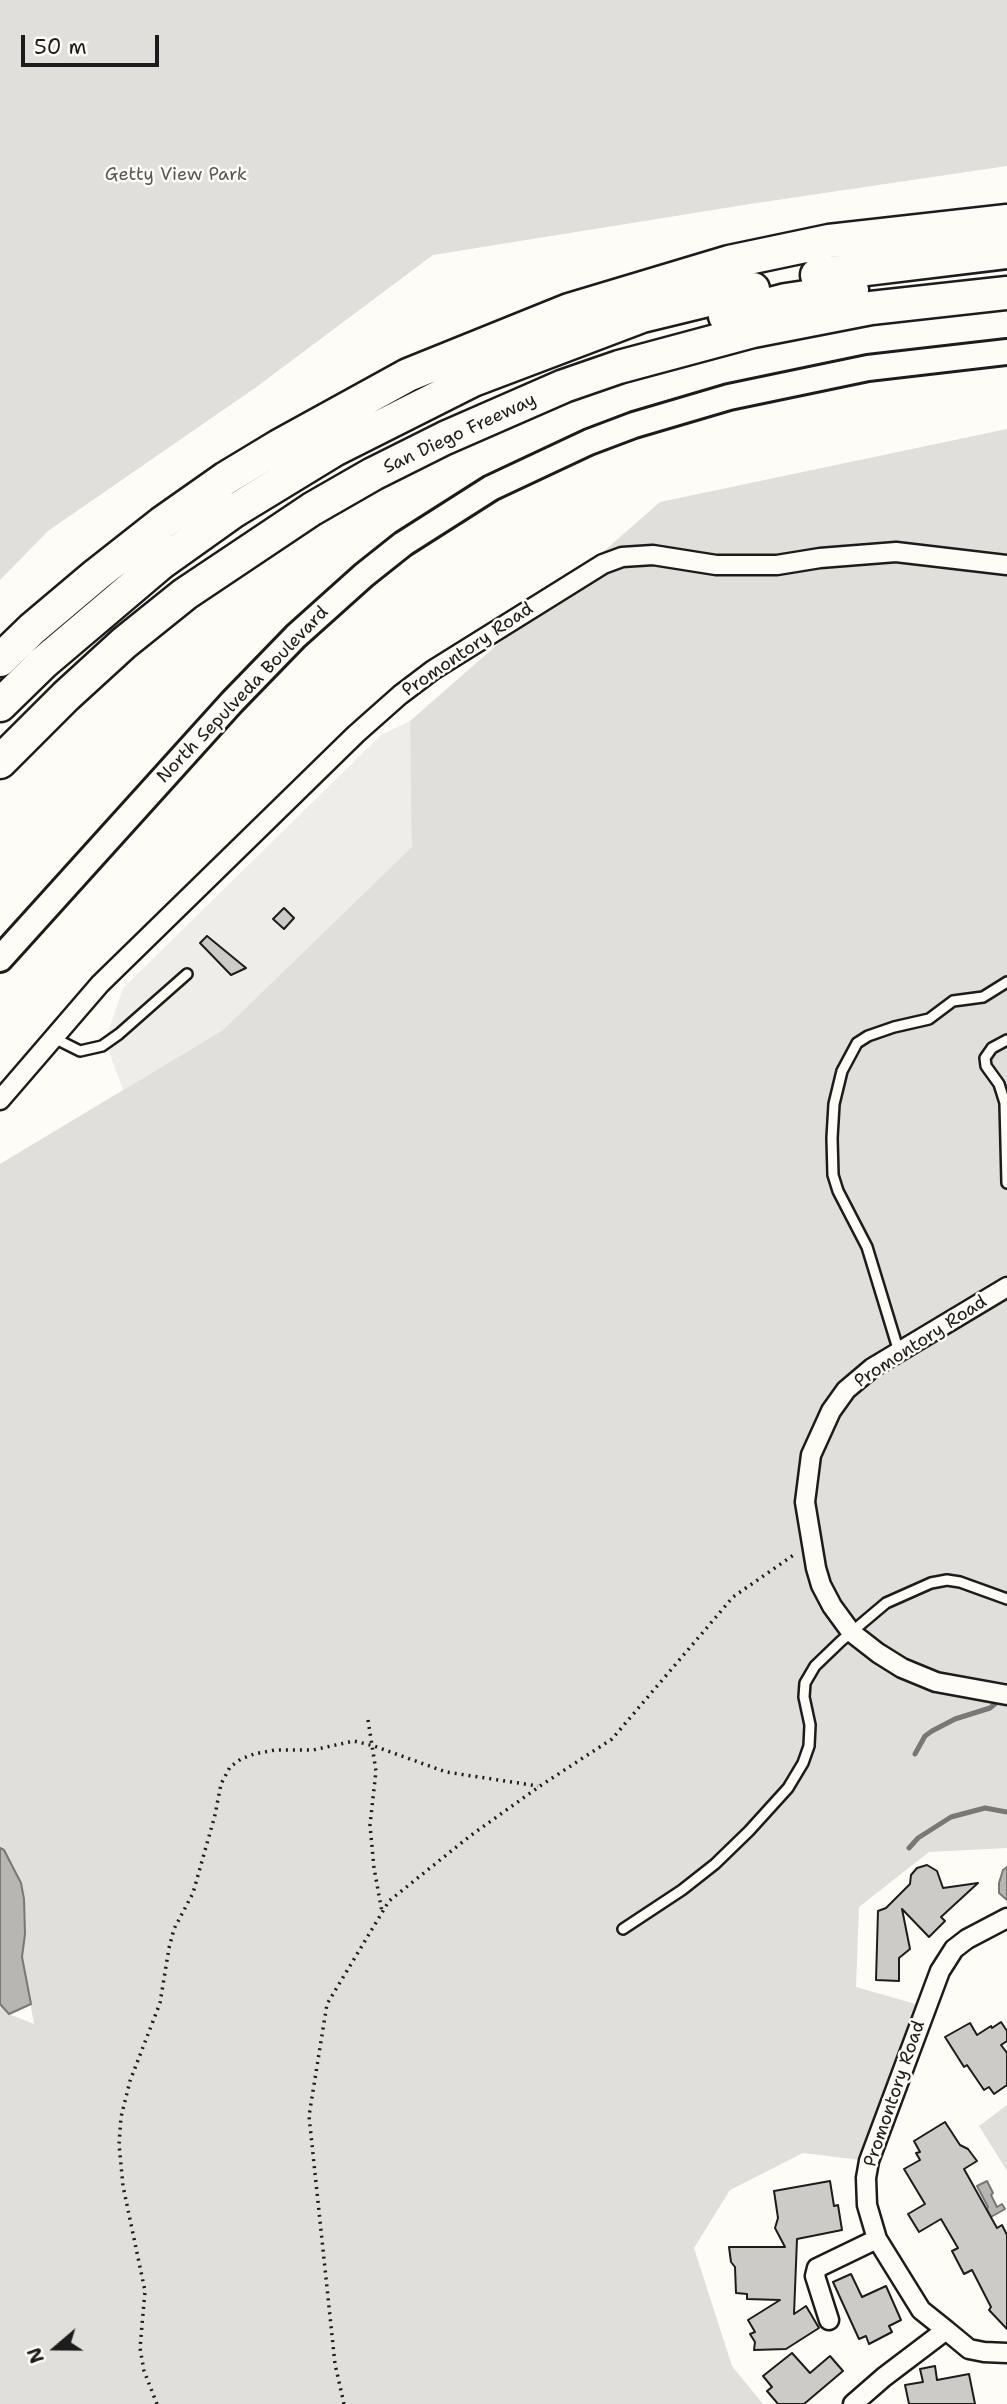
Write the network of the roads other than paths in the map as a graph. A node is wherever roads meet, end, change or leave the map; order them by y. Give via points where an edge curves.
1 (1007, 221) edge
2 (1007, 252) edge
3 (1007, 272) edge
4 (1007, 293) edge
5 (1007, 352) edge
6 (1007, 565) edge
7 (0, 660) edge
8 (0, 705) edge
9 (0, 734) edge
10 (0, 762) edge
11 (0, 959) edge
12 (187, 974) dead end
13 (1007, 982) edge
14 (54, 1038) junction
15 (1007, 1041) edge
16 (0, 1100) edge
17 (1007, 1183) edge
18 (1007, 1287) edge
19 (899, 1352) junction
20 (1007, 1599) edge
21 (851, 1632) junction
22 (1007, 1695) edge
23 (1007, 1918) edge
24 (623, 1929) dead end
25 (877, 2239) junction
26 (828, 2320) dead end
27 (946, 2330) junction
28 (1007, 2353) edge
29 (853, 2404) edge

1 - 7 highway via 829,242 729,262 569,310 408,375 258,459 162,523
2 - 8 highway via 830,272 744,291 642,316 473,380 334,450 234,511 141,580
3 - 9 highway via 786,300 614,348 510,386 341,469 255,522 102,637
4 - 10 highway, San Diego Freeway via 870,308 753,331 619,367 456,433 312,509 185,594 75,687
5 - 11 main road, North Sepulveda Boulevard via 868,368 729,397 589,442 491,488 403,544 296,636
6 - 14 street, Promontory Road via 896,552 777,565 716,565 653,555 622,557 603,564 400,695 100,984
12 - 14 lane via 102,1046 80,1051
13 - 19 lane via 983,997 962,998 929,1019 868,1036 858,1043 842,1071 833,1115 833,1175 867,1247
14 - 16 street, Promontory Road
15 - 17 lane via 992,1048 985,1058 1005,1103
18 - 19 street, Promontory Road
19 - 21 street, Promontory Road via 846,1390 831,1411 811,1455 806,1484 810,1537 821,1585
20 - 21 lane via 960,1582 931,1583 886,1603
21 - 22 street, Promontory Road via 902,1668 936,1682
21 - 24 lane via 815,1666 805,1683 809,1746 788,1788 715,1864
23 - 25 street, Promontory Road via 954,1950 933,1984 869,2161 864,2186
25 - 26 street via 817,2268 815,2276
25 - 27 street, Promontory Road via 921,2309
27 - 28 street, Promontory Road via 969,2348
27 - 29 street

